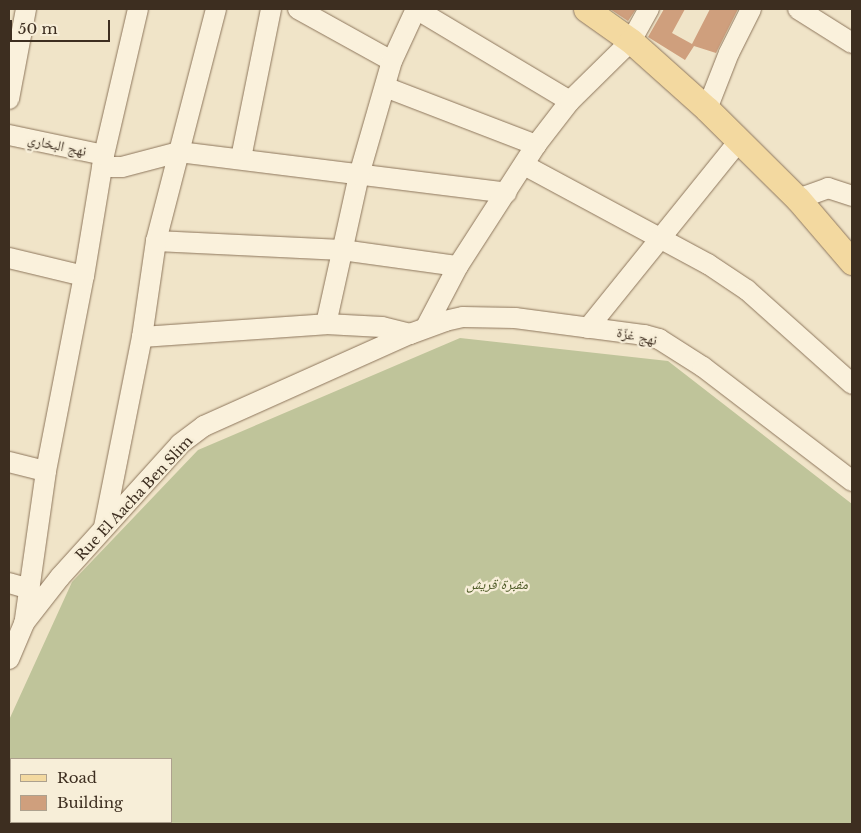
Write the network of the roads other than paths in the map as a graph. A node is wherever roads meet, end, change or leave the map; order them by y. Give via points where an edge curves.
1 (26, 9) edge
2 (138, 9) edge
3 (216, 9) edge
4 (271, 9) edge
5 (298, 9) edge
6 (416, 9) edge
7 (649, 9) edge
8 (752, 9) edge
9 (798, 9) edge
10 (594, 11) edge
11 (851, 39) edge
12 (15, 40) edge
13 (631, 41) junction
14 (392, 61) junction
15 (385, 87) junction
16 (9, 100) edge
17 (570, 101) junction
18 (707, 109) junction
19 (9, 135) edge
20 (739, 140) junction
21 (536, 145) junction
22 (179, 152) junction
23 (240, 158) junction
24 (103, 161) junction
25 (524, 165) junction
26 (359, 175) junction
27 (506, 193) junction
28 (852, 196) edge
29 (798, 199) junction
30 (659, 237) junction
31 (156, 241) junction
32 (342, 250) junction
33 (9, 258) edge
34 (852, 262) edge
35 (458, 266) junction
36 (84, 276) junction
37 (326, 324) junction
38 (588, 328) junction
39 (418, 331) junction
40 (142, 336) junction
41 (852, 384) edge
42 (9, 462) edge
43 (46, 471) junction
44 (852, 481) edge
45 (104, 528) junction
46 (9, 583) edge
47 (30, 589) junction
48 (24, 624) junction
49 (9, 660) edge

1 - 12 street
2 - 24 street
3 - 22 street
4 - 23 street
5 - 14 street
6 - 14 street
6 - 17 street
7 - 13 street
8 - 18 street via 729,53
9 - 11 street
10 - 13 main road
12 - 16 street
13 - 17 street
13 - 18 main road
14 - 15 street
15 - 21 street
15 - 26 street
17 - 21 street
18 - 20 main road
19 - 24 street, نهج البخاري
20 - 29 main road
20 - 30 street
21 - 25 street
22 - 23 street
22 - 24 street, نهج البخاري via 122,167
22 - 31 street
23 - 26 street
24 - 36 street
25 - 27 street
25 - 30 street
26 - 27 street
26 - 32 street
27 - 35 street
28 - 29 street via 828,188
29 - 34 main road
30 - 38 street
30 - 41 street via 747,290
31 - 32 street
31 - 40 street
32 - 35 street
32 - 37 street
33 - 36 street
35 - 39 street
36 - 43 street
37 - 39 street
37 - 40 street
38 - 39 street, نهج غزّة via 492,317 463,317
38 - 44 street, نهج غزّة via 646,335 674,347
39 - 45 street, Rue El Aacha Ben Slim via 204,426 180,444
40 - 45 street
42 - 43 street
43 - 47 street
45 - 48 street, Rue El Aacha Ben Slim
46 - 47 street
47 - 48 street
48 - 49 street, Rue El Aacha Ben Slim

